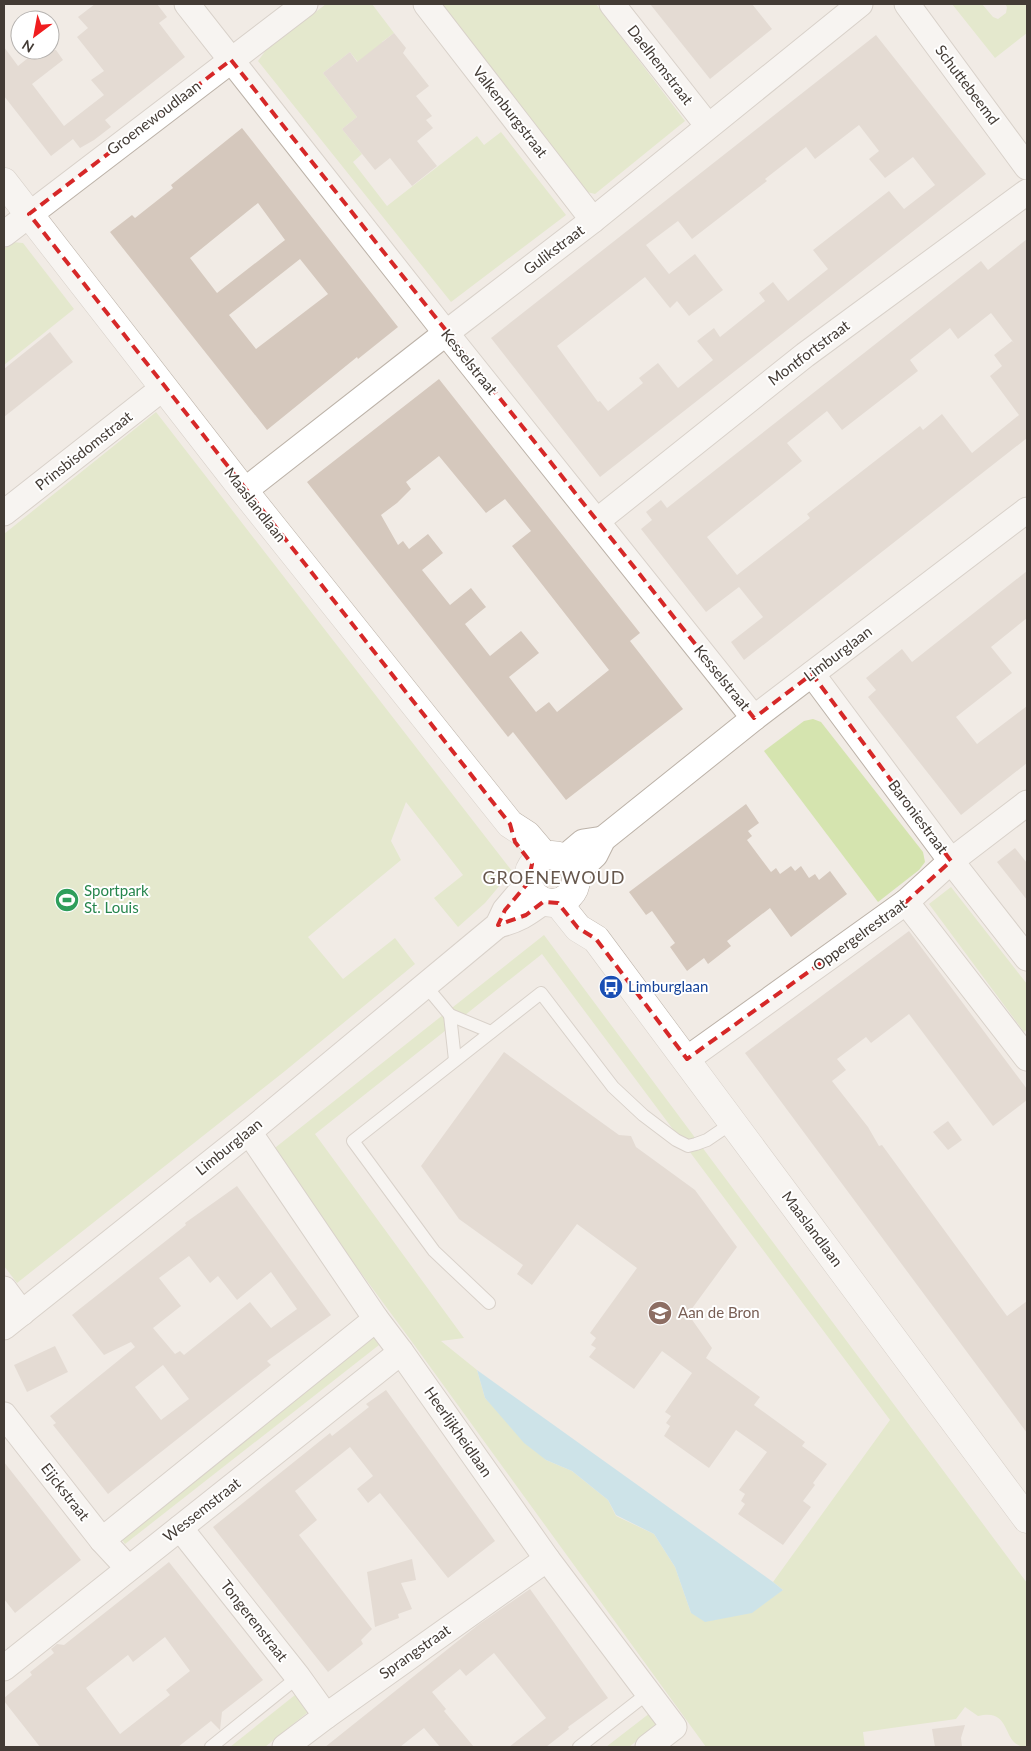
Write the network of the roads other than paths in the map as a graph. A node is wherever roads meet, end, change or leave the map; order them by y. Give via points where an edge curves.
1 (187, 4) edge
2 (306, 4) edge
3 (426, 4) edge
4 (612, 4) edge
5 (860, 4) edge
6 (906, 4) edge
7 (231, 60) junction
8 (708, 126) junction
9 (1027, 166) edge
10 (4, 182) edge
11 (1027, 192) edge
12 (29, 214) junction
13 (593, 220) junction
14 (4, 234) edge
15 (446, 333) junction
16 (164, 388) junction
17 (244, 491) junction
18 (1027, 510) edge
19 (4, 514) edge
20 (597, 521) junction
21 (812, 674) junction
22 (754, 718) junction
23 (1027, 804) edge
24 (951, 861) junction
25 (552, 879) junction
26 (906, 902) junction
27 (1027, 958) edge
28 (425, 985) junction
29 (450, 1015) junction
30 (491, 1032) junction
31 (1027, 1058) edge
32 (687, 1059) junction
33 (455, 1060) junction
34 (732, 1123) junction
35 (249, 1132) junction
36 (4, 1289) edge
37 (489, 1303) dead end
38 (376, 1318) junction
39 (13, 1320) edge
40 (401, 1352) junction
41 (4, 1415) edge
42 (1027, 1519) edge
43 (180, 1528) junction
44 (102, 1540) junction
45 (547, 1559) junction
46 (128, 1568) junction
47 (4, 1668) edge
48 (298, 1677) junction
49 (648, 1693) junction
50 (326, 1716) junction
51 (211, 1747) edge
52 (285, 1747) edge
53 (579, 1747) edge
54 (648, 1747) edge

1 - 7 street, Kesselstraat
2 - 7 street, Groenewoudlaan
3 - 13 street, Valkenburgstraat
4 - 8 street, Daelhemstraat
5 - 8 street, Gulikstraat
6 - 9 street, Schuttebeemd
7 - 12 street, Groenewoudlaan
7 - 15 street, Kesselstraat
8 - 13 street, Gulikstraat
10 - 12 street, Maaslandlaan
11 - 20 street, Montfortstraat via 805,355
12 - 14 street, Groenewoudlaan
12 - 16 street, Maaslandlaan
13 - 15 street, Gulikstraat
15 - 17 street, Gulikstraat
15 - 20 street, Kesselstraat
16 - 17 street, Maaslandlaan
16 - 19 street, Prinsbisdomstraat
17 - 25 street, Maaslandlaan via 510,824 527,834
18 - 21 street, Limburglaan
20 - 22 street, Kesselstraat
21 - 22 street, Limburglaan
21 - 24 street, Baroniestraat
22 - 25 street, Limburglaan via 603,839 595,855
23 - 24 street, Oppergelrestraat
24 - 26 street, Oppergelrestraat
24 - 27 street, Baroniestraat
25 - 28 street, Limburglaan via 505,910 498,924
25 - 32 street, Maaslandlaan via 590,916 596,939
26 - 31 street
26 - 32 street, Oppergelrestraat
28 - 29 lane
28 - 35 street, Limburglaan
29 - 30 lane
29 - 33 lane
30 - 33 lane
30 - 34 lane via 541,993 613,1087 676,1140 688,1146 706,1140
32 - 34 street, Maaslandlaan
33 - 37 lane via 353,1140 434,1252
34 - 42 street, Maaslandlaan
35 - 38 street, Heerlijkheidlaan
35 - 39 street, Limburglaan
36 - 39 street
38 - 40 street, Heerlijkheidlaan
38 - 44 street
40 - 43 street, Wessemstraat
40 - 45 street, Heerlijkheidlaan
41 - 44 street, Eijckstraat
43 - 46 street, Wessemstraat
43 - 48 street, Tongerenstraat
44 - 46 street, Eijckstraat
45 - 49 street, Heerlijkheidlaan
45 - 50 street, Sprangstraat
46 - 47 street, Wessemstraat
48 - 50 street, Tongerenstraat
48 - 51 lane
49 - 53 lane
49 - 54 street, Heerlijkheidlaan via 674,1727
50 - 52 street, Sprangstraat

